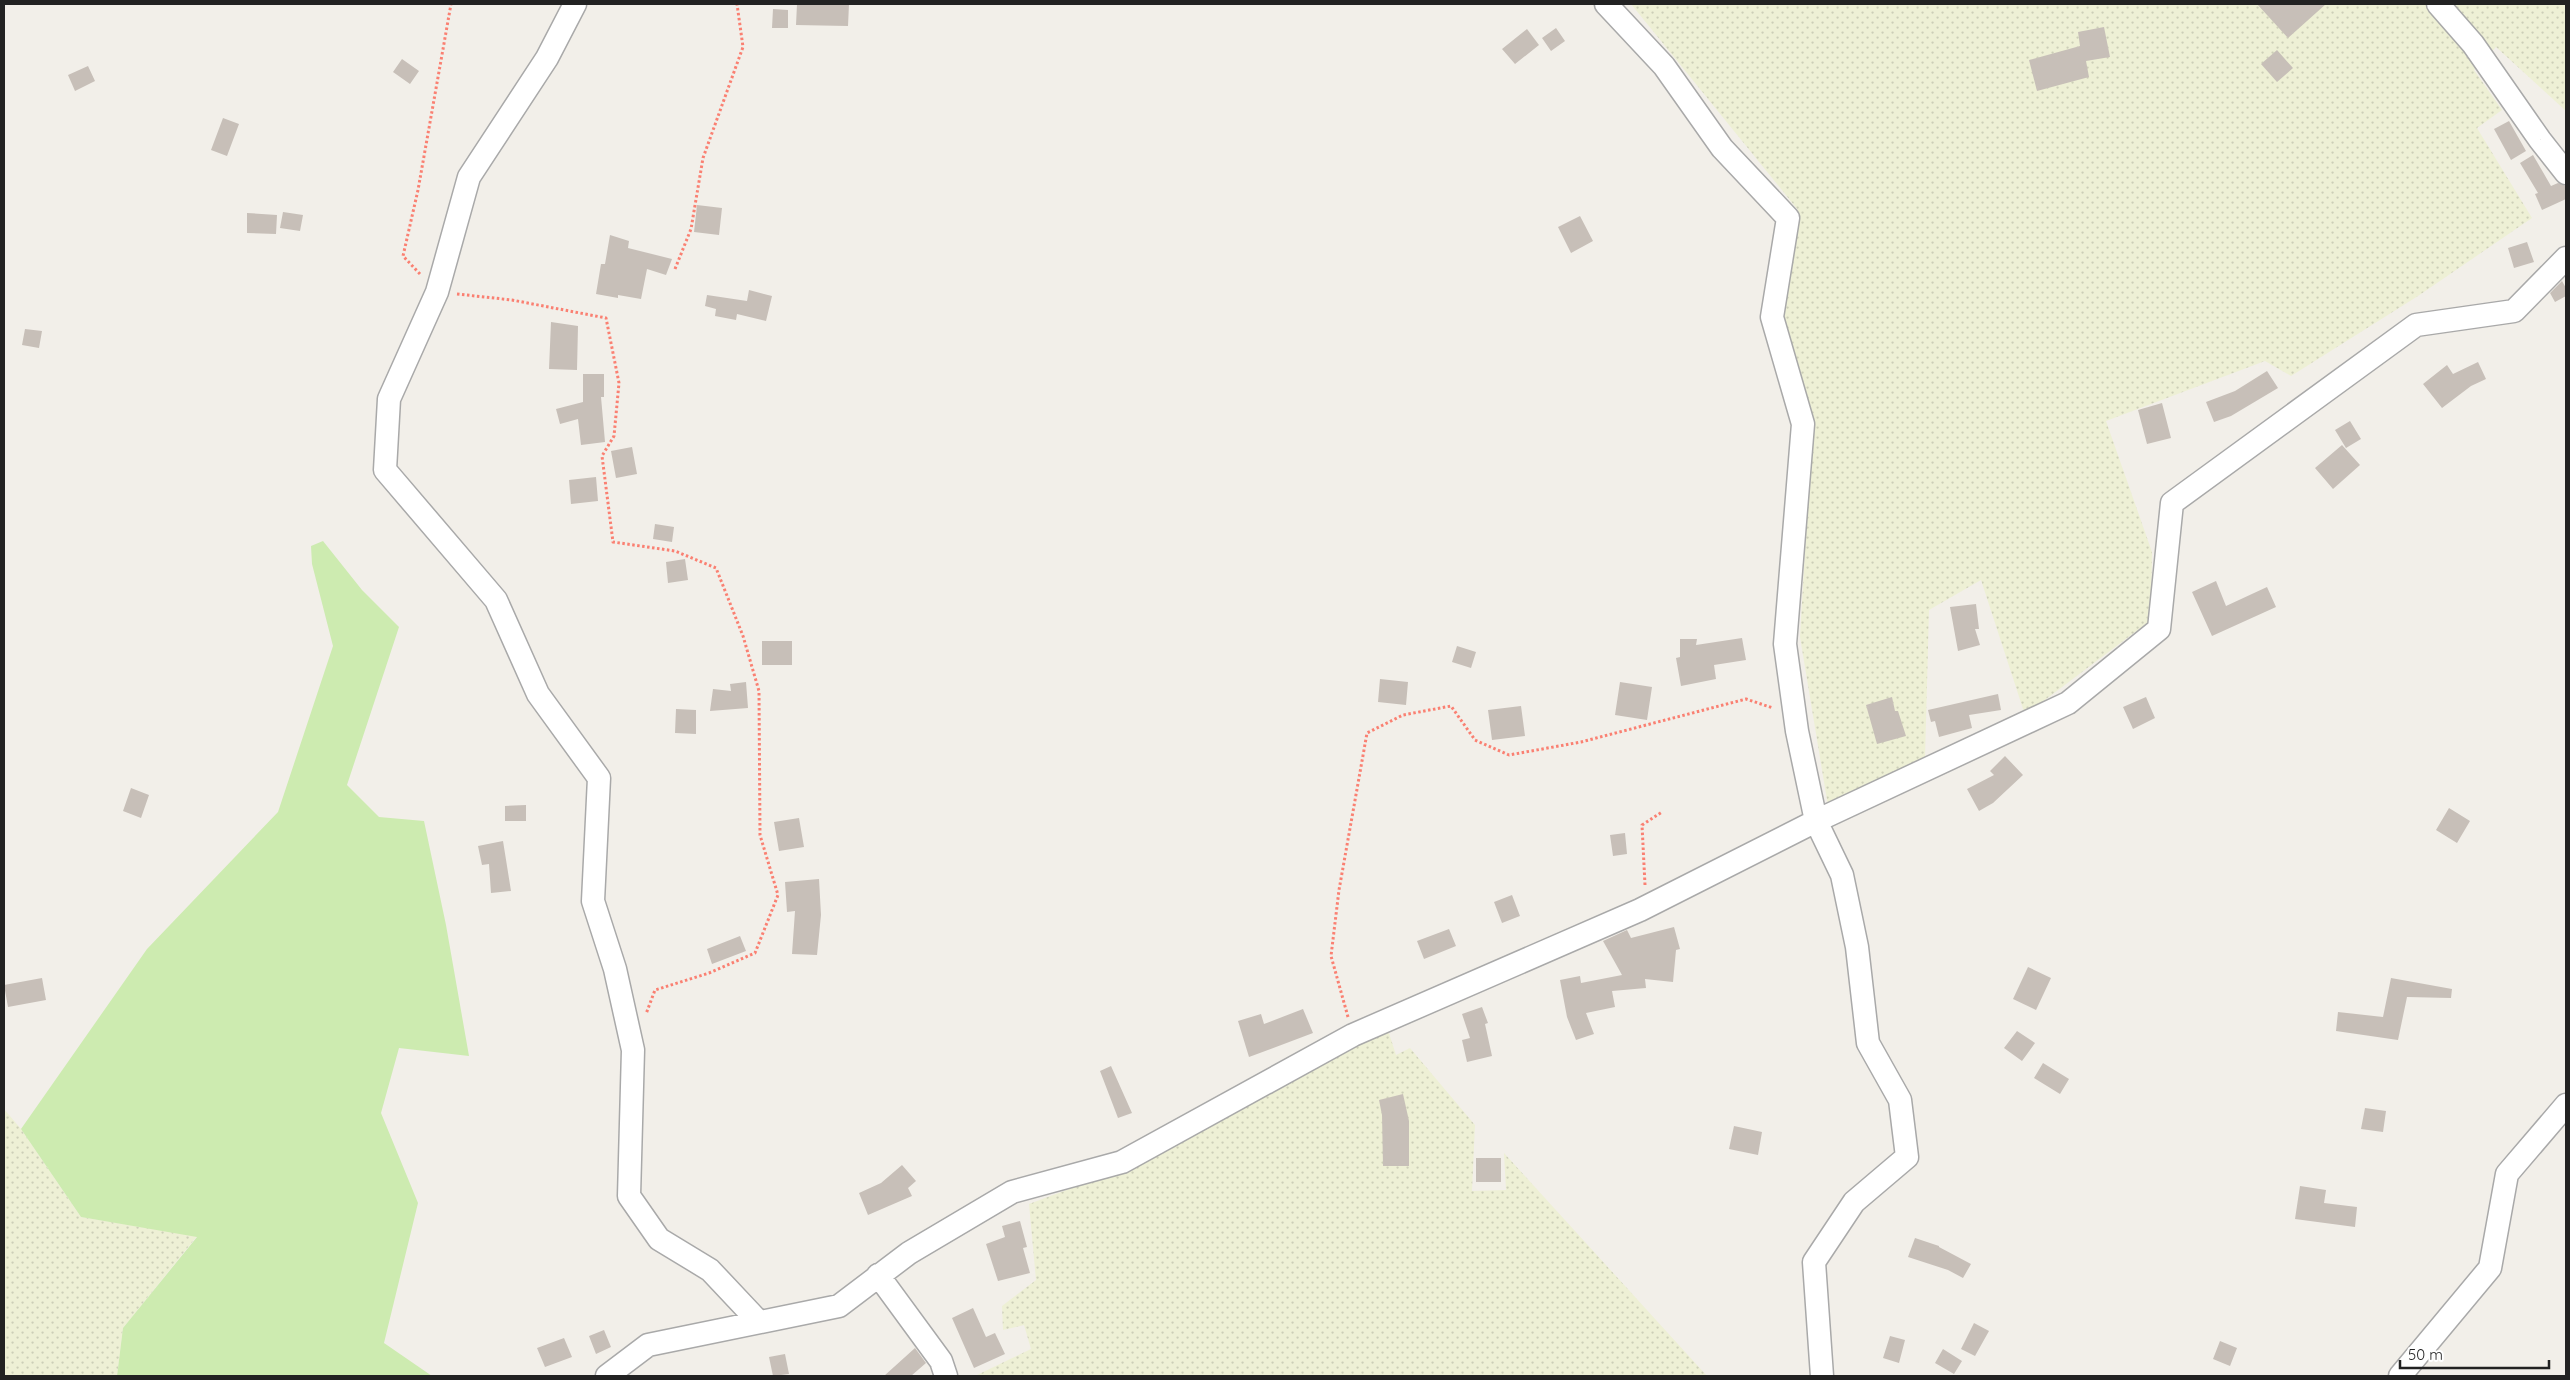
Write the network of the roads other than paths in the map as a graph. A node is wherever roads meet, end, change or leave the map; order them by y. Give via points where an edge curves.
1 (575, 4) edge
2 (1606, 4) edge
3 (2438, 4) edge
4 (2566, 173) edge
5 (2566, 258) edge
6 (1816, 821) junction
7 (2566, 1105) edge
8 (878, 1275) junction
9 (758, 1322) junction
10 (607, 1376) edge
11 (946, 1376) edge
12 (1822, 1376) edge
13 (2400, 1376) edge

1 - 9 street via 547,58 469,177 437,292 389,399 384,470 496,600 538,694 599,778 593,901 615,969 633,1050 629,1196 658,1239 710,1270
2 - 6 street via 1664,66 1722,148 1788,218 1772,317 1803,424 1785,644 1795,716
3 - 4 street via 2473,44
5 - 6 street via 2514,311 2416,325 2172,503 2159,629 2068,703
6 - 8 street via 1640,910 1353,1035 1122,1162 1012,1192 909,1252
6 - 12 street via 1842,875 1857,947 1868,1043 1900,1100 1907,1157 1854,1202 1814,1262
7 - 13 street via 2506,1174 2490,1268
8 - 9 street via 839,1306
8 - 11 street via 941,1361
9 - 10 street via 648,1345

